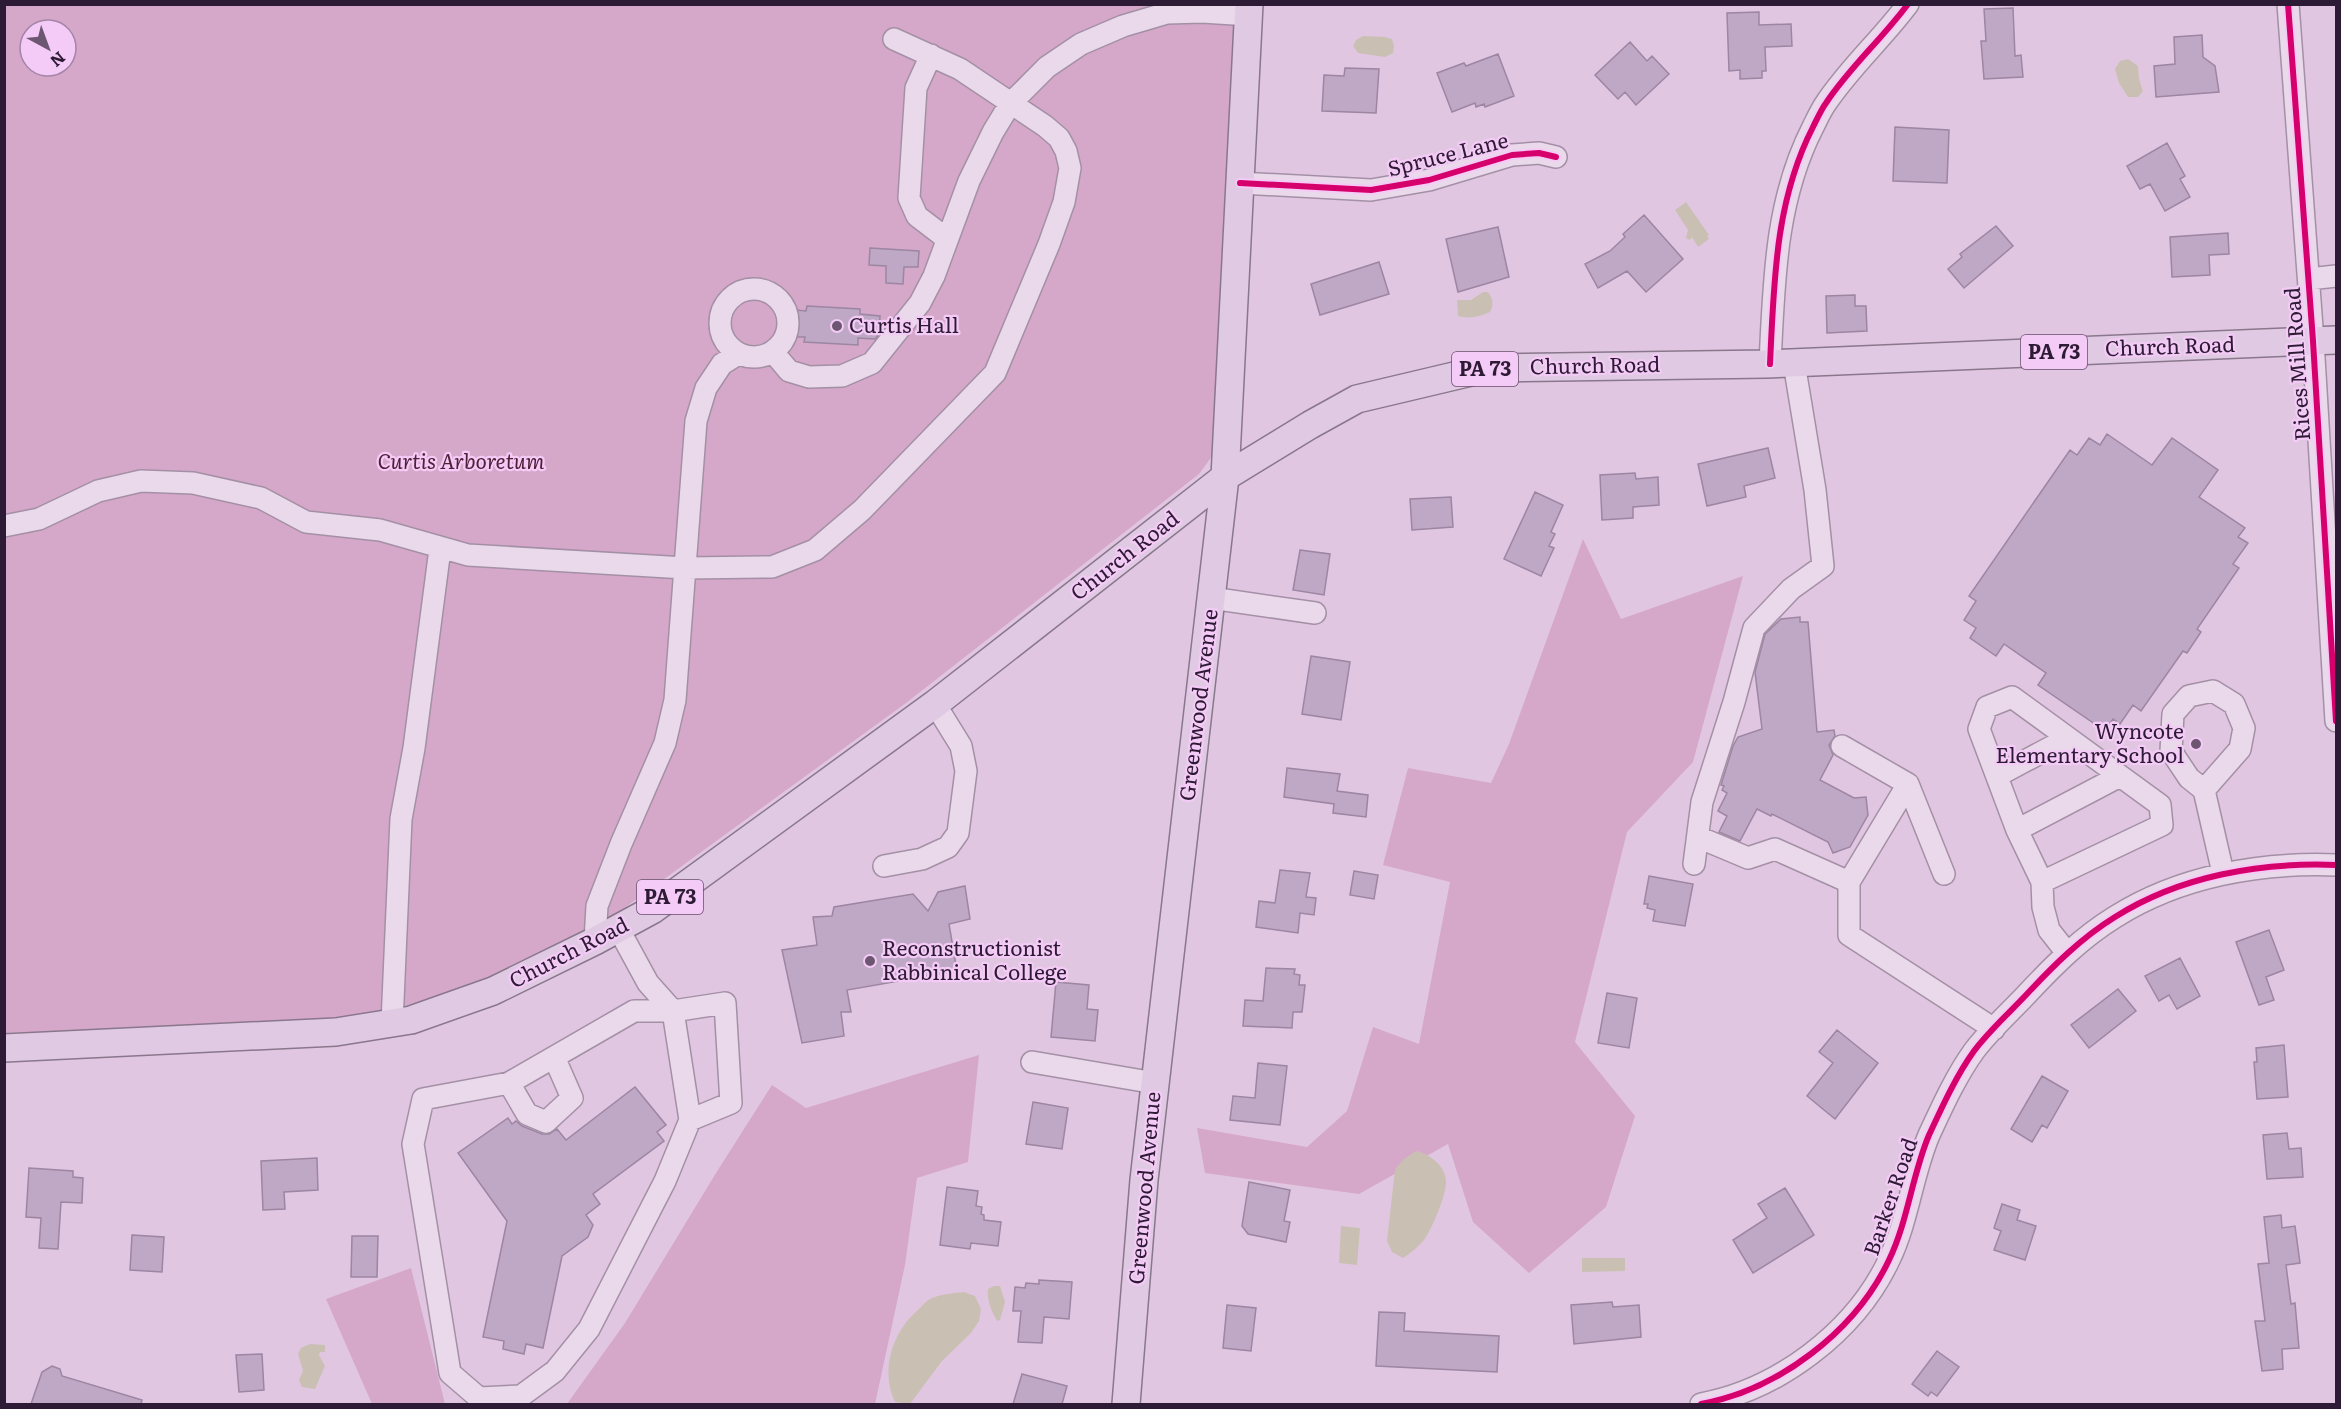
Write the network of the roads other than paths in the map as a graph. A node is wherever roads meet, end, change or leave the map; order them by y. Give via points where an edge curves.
1 (1908, 4) edge
2 (2288, 4) edge
3 (1249, 10) edge
4 (894, 39) dead end
5 (931, 55) junction
6 (1010, 104) junction
7 (1556, 157) dead end
8 (1240, 183) junction
9 (947, 239) junction
10 (2337, 276) edge
11 (2309, 279) junction
12 (2325, 341) edge
13 (773, 352) junction
14 (738, 354) junction
15 (1782, 363) junction
16 (1225, 477) junction
17 (4, 526) edge
18 (440, 549) junction
19 (684, 568) junction
20 (1211, 598) junction
21 (1315, 612) dead end
22 (935, 704) junction
23 (2337, 721) edge
24 (2068, 738) junction
25 (1842, 746) dead end
26 (1997, 776) junction
27 (2120, 776) junction
28 (1908, 784) junction
29 (2204, 790) junction
30 (2017, 830) junction
31 (1698, 837) junction
32 (1694, 864) dead end
33 (2337, 865) edge
34 (884, 866) dead end
35 (2223, 873) junction
36 (1944, 874) dead end
37 (1849, 882) junction
38 (2042, 882) junction
39 (606, 935) junction
40 (2067, 953) junction
41 (673, 1011) junction
42 (392, 1023) junction
43 (1994, 1029) junction
44 (4, 1048) edge
45 (554, 1057) junction
46 (1032, 1062) dead end
47 (509, 1083) junction
48 (1155, 1083) junction
49 (690, 1120) junction
50 (1125, 1404) edge
51 (1701, 1404) edge

1 - 15 street via 1846,74 1823,106 1801,152 1784,206 1778,246
2 - 11 street, Rices Mill Road
3 - 6 street via 1167,13 1123,26 1081,44 1047,67
3 - 8 main road, Greenwood Avenue
4 - 5 street
5 - 6 street via 978,80
5 - 9 street via 916,88 909,198 917,216
6 - 9 street via 969,182
6 - 19 street via 1059,138 1070,168 1064,202 1049,244 995,373 862,510 815,550 772,567
7 - 8 street, Spruce Lane via 1539,153 1512,155 1429,180 1371,190
8 - 16 main road, Greenwood Avenue
9 - 13 street via 920,303 872,363 842,376 809,377 789,370
10 - 11 street
11 - 12 street, Rices Mill Road
12 - 15 main road, Church Road / PA 73
12 - 23 street, Rices Mill Road
13 - 14 street via 756,357
13 - 14 street via 786,334 787,312 773,295 752,289 732,297 721,316 723,338
14 - 19 street via 722,364 706,388 696,421
15 - 16 main road, Church Road / PA 73 via 1488,368 1357,399
15 - 31 street via 1815,490 1823,566 1791,588 1754,628 1702,802
16 - 20 main road, Greenwood Avenue
16 - 22 main road, Church Road / PA 73
17 - 18 street via 39,519 98,491 141,481 194,483 261,498 306,522 380,530
18 - 19 street via 468,555
18 - 42 street via 401,819
19 - 39 street via 672,711 665,743 597,906
20 - 21 street
20 - 48 main road, Greenwood Avenue
22 - 34 street via 961,746 966,771 958,832 948,847 922,859
22 - 39 main road, Church Road / PA 73 via 652,910
24 - 26 street
24 - 26 street via 2012,697 1987,707 1979,729
24 - 27 street
25 - 28 street
26 - 30 street
27 - 30 street
27 - 38 street via 2160,805 2162,825
28 - 36 street
28 - 37 street
29 - 29 street via 2240,750 2244,728 2234,704 2213,691 2189,696 2173,714 2171,751 2189,778
29 - 35 street
30 - 38 street
31 - 32 street
31 - 37 street via 1748,858 1775,849
33 - 35 street, Barker Road via 2276,865
35 - 40 street, Barker Road via 2155,896 2125,911
37 - 43 street via 1849,935
38 - 40 street via 2049,930
39 - 41 street
39 - 42 main road, Church Road / PA 73 via 493,991
40 - 43 street, Barker Road
41 - 45 street via 634,1011
41 - 49 street
41 - 49 street via 724,1003 731,1103
42 - 44 main road, Church Road / PA 73 via 336,1032
43 - 51 street, Barker Road via 1975,1049 1928,1138 1890,1258 1857,1310 1818,1347 1783,1372 1748,1390
45 - 47 street
45 - 47 street via 572,1098 546,1122 527,1114
46 - 48 street
47 - 49 street via 423,1099 413,1144 450,1373 479,1398 520,1395 555,1371 589,1329 665,1181
48 - 50 main road, Greenwood Avenue

